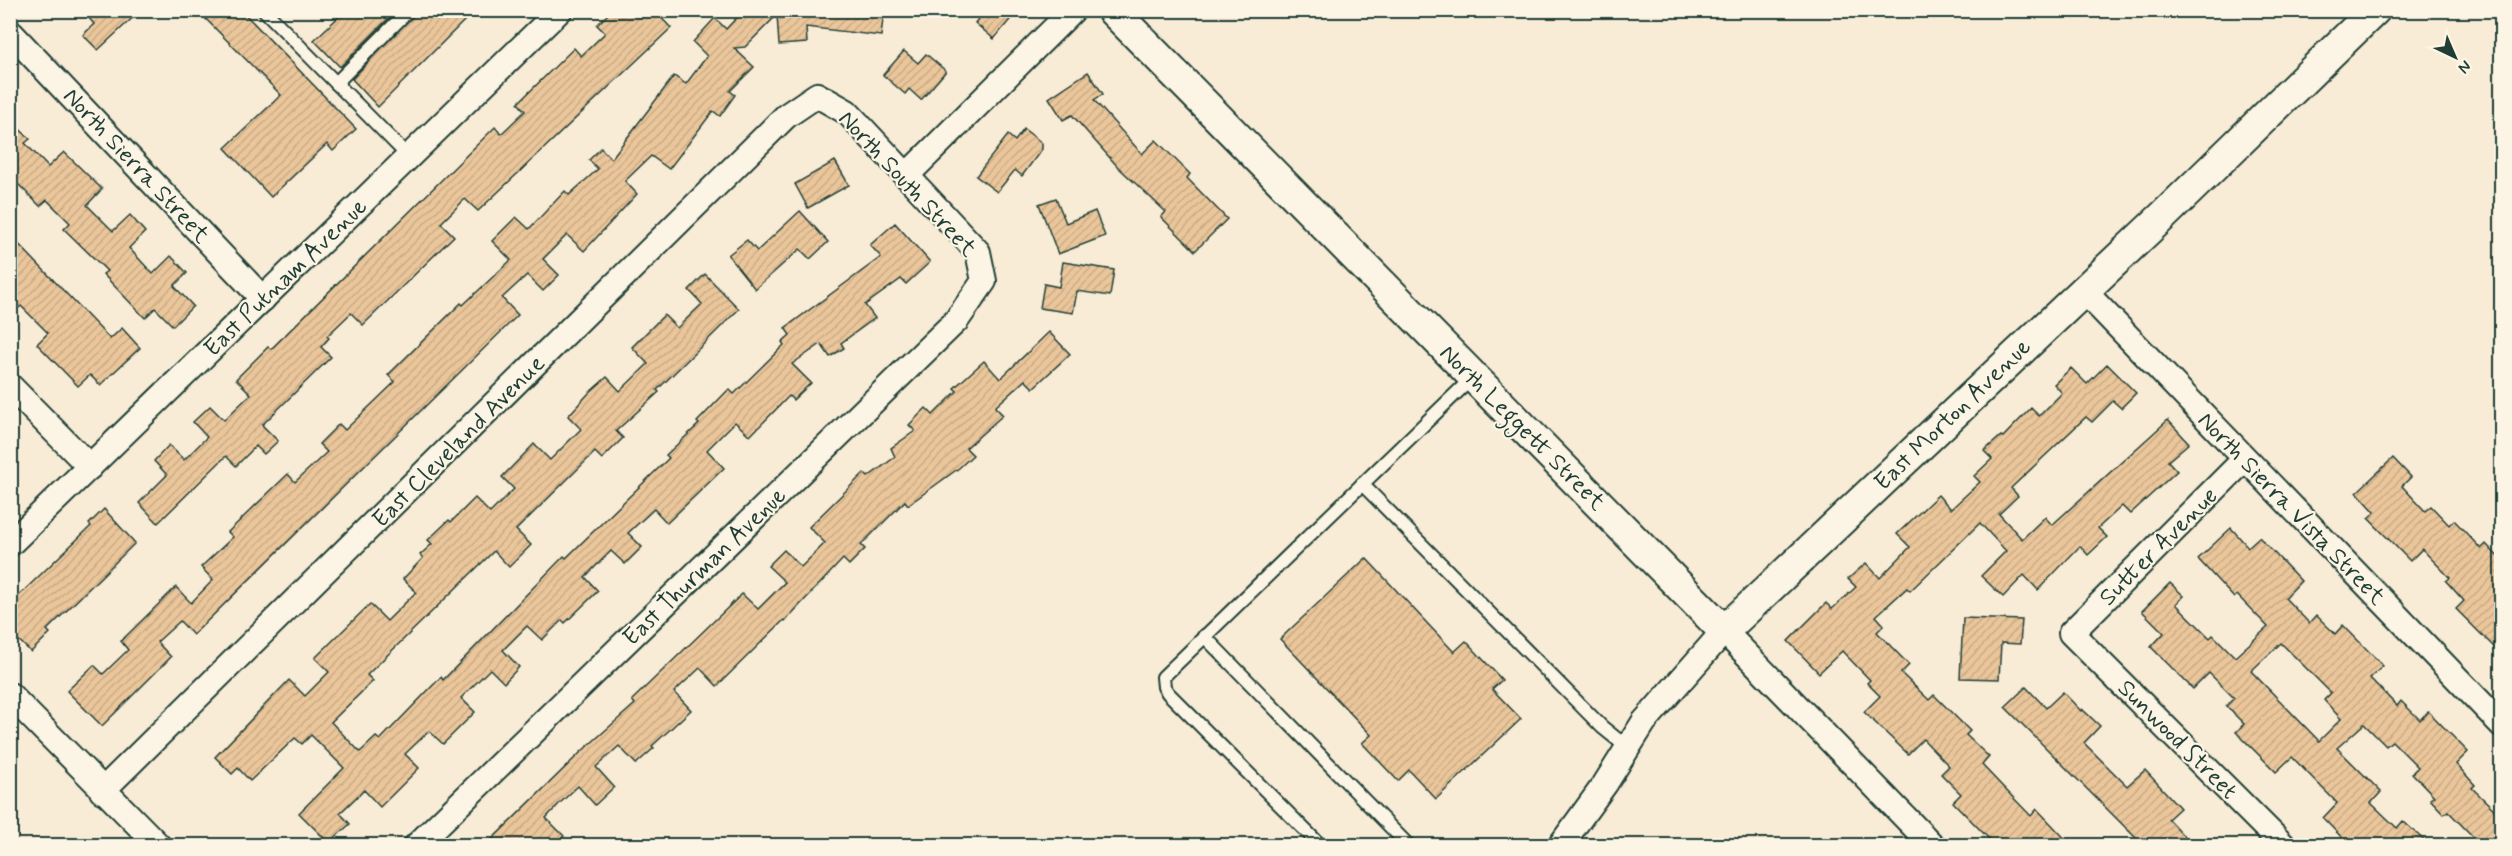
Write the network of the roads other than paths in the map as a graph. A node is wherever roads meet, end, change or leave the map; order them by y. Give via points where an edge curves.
1 (264, 10) edge
2 (409, 10) edge
3 (560, 10) edge
4 (1073, 10) edge
5 (1112, 10) edge
6 (2375, 10) edge
7 (10, 32) edge
8 (336, 83) junction
9 (817, 95) joint
10 (409, 157) junction
11 (906, 176) junction
12 (984, 280) joint
13 (2083, 290) junction
14 (263, 299) junction
15 (1473, 377) junction
16 (10, 386) edge
17 (2244, 460) junction
18 (90, 467) junction
19 (1362, 484) junction
20 (10, 544) edge
21 (1724, 631) junction
22 (2071, 633) joint
23 (1204, 636) junction
24 (10, 695) edge
25 (2502, 725) edge
26 (1628, 748) junction
27 (102, 791) junction
28 (159, 846) edge
29 (416, 846) edge
30 (1321, 846) edge
31 (1409, 846) edge
32 (1560, 846) edge
33 (1933, 846) edge
34 (2284, 846) edge

1 - 8 lane
2 - 8 lane
3 - 10 street, East Putnam Avenue
4 - 11 street
5 - 15 street, North Leggett Street
6 - 13 street, East Morton Avenue
7 - 14 street, North Sierra Street
8 - 10 lane
9 - 11 street, North South Street via 848,112
9 - 27 street, East Cleveland Avenue via 786,116
10 - 14 street, East Putnam Avenue
11 - 12 street, North South Street via 978,252
12 - 29 street, East Thurman Avenue via 956,321
13 - 17 street, North Sierra Vista Street
13 - 21 street, East Morton Avenue
14 - 18 street, East Putnam Avenue
15 - 19 lane
15 - 21 street, North Leggett Street
16 - 18 street
17 - 22 street, Sutter Avenue
17 - 25 street, North Sierra Vista Street
18 - 20 street, East Putnam Avenue
19 - 23 lane
19 - 26 lane via 1602,727
21 - 26 street, East Morton Avenue via 1644,722
21 - 33 street, North Leggett Street
22 - 34 street, Sunwood Street
23 - 30 lane via 1163,677 1164,687
23 - 31 lane
24 - 27 street
26 - 32 street, East Morton Avenue
27 - 28 street

